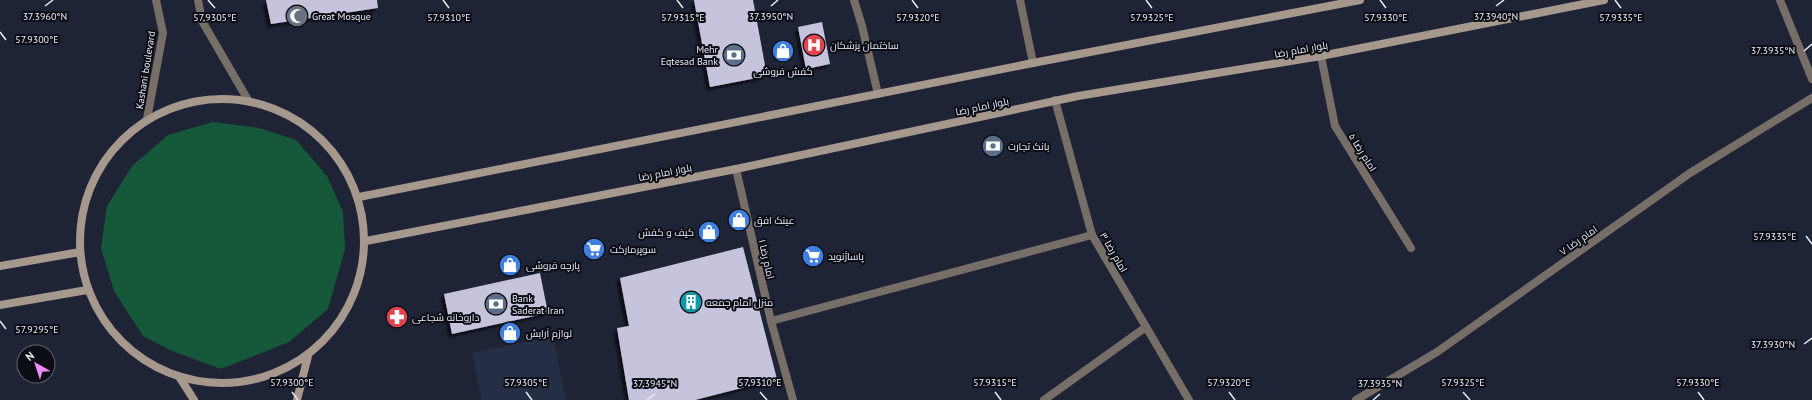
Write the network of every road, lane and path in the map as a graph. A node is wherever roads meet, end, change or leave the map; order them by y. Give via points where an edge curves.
1 (156, 0) edge
2 (198, 0) edge
3 (854, 0) edge
4 (1020, 0) edge
5 (1360, 0) edge
6 (1604, 0) edge
7 (1780, 0) edge
8 (1326, 3) edge
9 (1321, 56) junction
10 (1033, 63) junction
11 (1812, 79) edge
12 (878, 94) junction
13 (1812, 98) edge
14 (248, 100) junction
15 (1055, 100) junction
16 (147, 119) junction
17 (736, 169) junction
18 (359, 197) junction
19 (1092, 235) junction
20 (366, 241) junction
21 (1412, 248) dead end
22 (80, 252) junction
23 (0, 266) edge
24 (87, 290) junction
25 (0, 305) edge
26 (770, 321) junction
27 (1146, 327) junction
28 (308, 356) junction
29 (180, 378) junction
30 (194, 400) edge
31 (297, 400) edge
32 (793, 400) edge
33 (1044, 400) edge
34 (1189, 400) edge
35 (1356, 400) edge

1 - 16 street, Kashani boulevard via 163,33
2 - 14 street via 202,21
3 - 12 street
4 - 10 street
5 - 8 main road
6 - 9 main road, بلوار امام رضا
7 - 11 street
8 - 10 main road
9 - 15 main road, بلوار امام رضا
9 - 21 street, امام رضا ۵ via 1335,126
10 - 12 main road
12 - 18 main road
13 - 35 street, امام رضا ۷ via 1690,173 1437,352
14 - 16 main road via 196,100
14 - 18 main road via 296,118 335,152
15 - 17 main road, بلوار امام رضا
15 - 19 street, امام رضا ۳
16 - 22 main road via 108,154 85,200
17 - 20 main road, بلوار امام رضا
17 - 26 street, امام رضا ۱
18 - 20 main road
19 - 26 street
19 - 27 street, امام رضا ۳
20 - 28 main road via 356,292 339,324
22 - 23 main road
22 - 24 main road
24 - 25 main road
24 - 29 main road via 108,328 140,359
26 - 32 street, امام رضا ۱
27 - 33 street
27 - 34 street, امام رضا ۳
28 - 29 main road via 268,377 224,384
28 - 31 main road
29 - 30 main road

